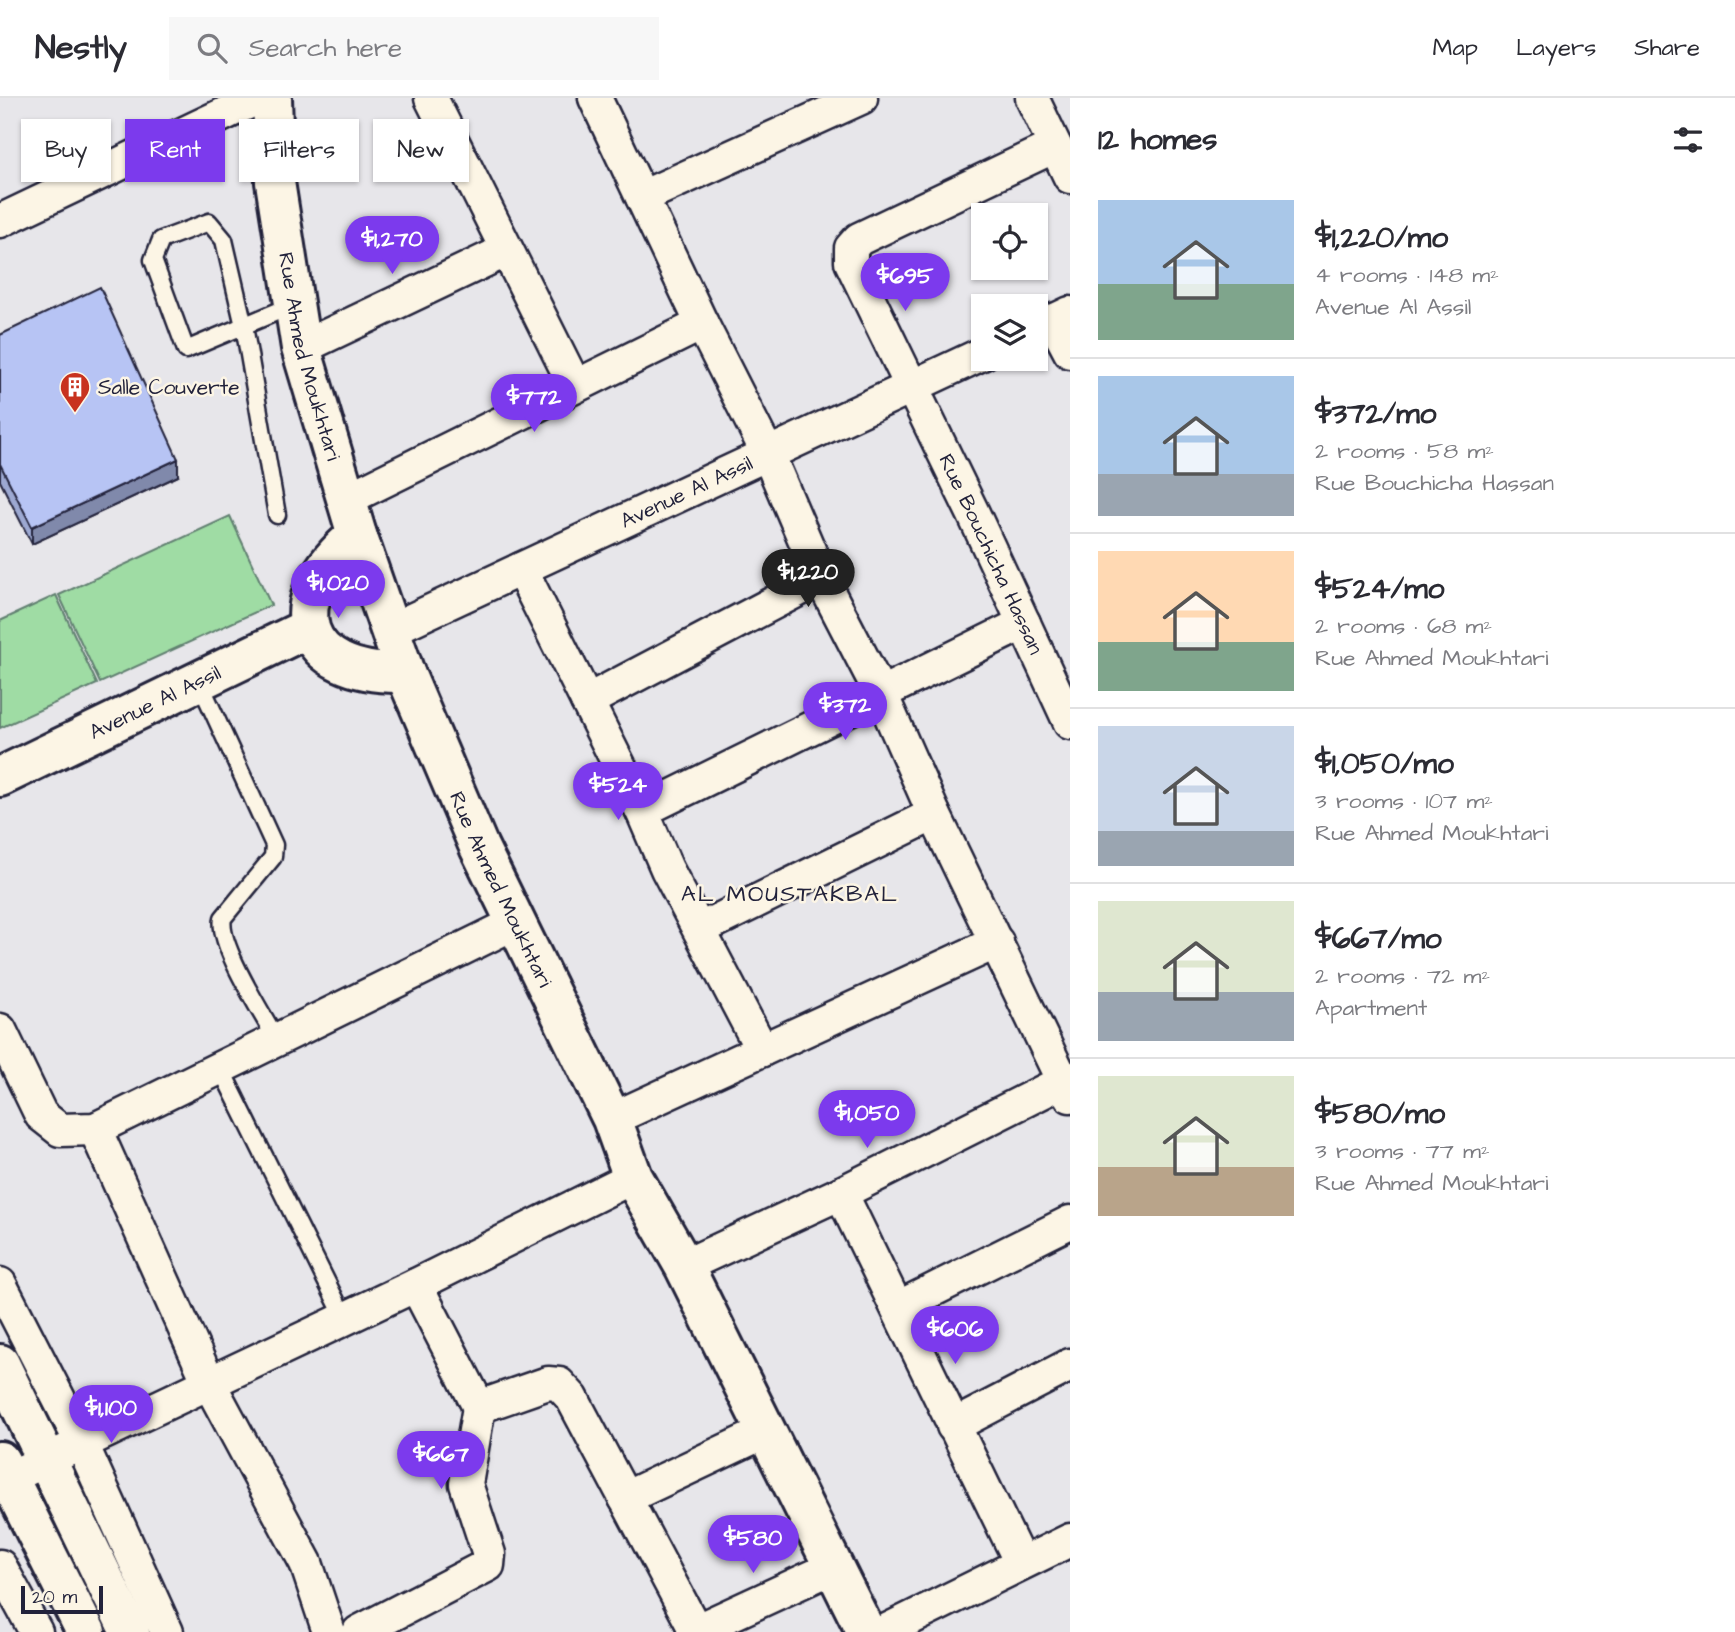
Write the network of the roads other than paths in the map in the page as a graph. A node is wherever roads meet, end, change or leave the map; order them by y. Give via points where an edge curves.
1 (258, 98) edge
2 (272, 98) edge
3 (432, 98) edge
4 (595, 98) edge
5 (861, 98) edge
6 (1032, 98) edge
7 (1055, 146) junction
8 (1070, 177) edge
9 (642, 197) junction
10 (0, 221) edge
11 (505, 251) junction
12 (293, 305) junction
13 (1053, 321) edge
14 (702, 324) junction
15 (244, 326) junction
16 (301, 348) junction
17 (1070, 352) edge
18 (971, 359) edge
19 (574, 384) junction
20 (911, 387) junction
21 (768, 454) junction
22 (277, 514) dead end
23 (351, 518) junction
24 (521, 569) junction
25 (821, 578) junction
26 (1024, 623) junction
27 (308, 628) junction
28 (390, 630) junction
29 (405, 673) junction
30 (199, 681) junction
31 (881, 696) junction
32 (587, 701) junction
33 (1070, 723) edge
34 (0, 778) edge
35 (642, 811) junction
36 (934, 814) junction
37 (517, 922) junction
38 (700, 929) junction
39 (998, 942) junction
40 (0, 1030) edge
41 (276, 1040) junction
42 (762, 1050) junction
43 (220, 1067) junction
44 (1068, 1085) edge
45 (612, 1119) junction
46 (95, 1129) junction
47 (633, 1177) junction
48 (841, 1193) junction
49 (1070, 1223) edge
50 (684, 1266) junction
51 (0, 1284) edge
52 (416, 1285) junction
53 (899, 1307) junction
54 (345, 1319) junction
55 (0, 1364) edge
56 (1070, 1366) edge
57 (208, 1381) junction
58 (479, 1407) junction
59 (953, 1426) junction
60 (767, 1431) junction
61 (82, 1444) junction
62 (45, 1460) junction
63 (2, 1473) edge
64 (625, 1498) junction
65 (1070, 1540) edge
66 (1021, 1563) junction
67 (0, 1566) edge
68 (836, 1566) junction
69 (695, 1631) edge
70 (36, 1632) edge
71 (86, 1632) edge
72 (130, 1632) edge
73 (167, 1632) edge
74 (329, 1632) edge
75 (359, 1632) edge
76 (866, 1632) edge
77 (883, 1632) edge

1 - 10 street
2 - 12 street, Rue Ahmed Moukhtari via 275,182
3 - 11 street
4 - 9 street
5 - 9 street
6 - 7 street
7 - 8 street
7 - 20 street, Rue Bouchicha Hassan via 859,239 851,248 851,262
9 - 14 street
11 - 16 street
11 - 19 street
12 - 15 lane
12 - 16 street, Rue Ahmed Moukhtari
13 - 17 street
14 - 19 street
14 - 21 street
15 - 15 lane via 186,350 153,260 160,240 209,222 224,240
15 - 22 lane
16 - 23 street, Rue Ahmed Moukhtari
18 - 20 street, Avenue Al Assil
19 - 23 street
20 - 21 street, Avenue Al Assil
20 - 26 street, Rue Bouchicha Hassan
21 - 24 street, Avenue Al Assil
21 - 25 street
23 - 27 street via 313,590
23 - 28 street, Rue Ahmed Moukhtari
24 - 28 street, Avenue Al Assil
24 - 32 street
25 - 31 street
25 - 32 street
26 - 31 street
26 - 33 street, Rue Bouchicha Hassan
27 - 29 street via 322,651 347,666 380,674
27 - 30 street, Avenue Al Assil
28 - 29 street, Rue Ahmed Moukhtari
29 - 37 street, Rue Ahmed Moukhtari via 479,847
30 - 34 street, Avenue Al Assil
30 - 41 lane via 274,845 273,857 222,924 226,943
31 - 35 street
31 - 36 street
32 - 35 street
35 - 38 street
36 - 38 street
36 - 39 street
37 - 41 street
37 - 45 street, Rue Ahmed Moukhtari
38 - 42 street
39 - 42 street
39 - 44 street
40 - 46 street via 41,1115 60,1130
41 - 43 street
42 - 45 street
43 - 46 street
43 - 54 lane
44 - 48 street
45 - 47 street, Rue Ahmed Moukhtari
46 - 57 street
47 - 50 street, Rue Ahmed Moukhtari
47 - 52 street
48 - 50 street
48 - 53 street
49 - 53 street
50 - 60 street, Rue Ahmed Moukhtari
51 - 61 street
52 - 54 street
52 - 58 street
53 - 59 street
54 - 57 street
55 - 62 street
56 - 59 street
57 - 61 street
57 - 74 street via 306,1563
58 - 64 street via 548,1383 559,1384 572,1398
58 - 75 street via 466,1484 489,1554 488,1564
59 - 66 street
60 - 64 street
60 - 68 street, Rue Ahmed Moukhtari
61 - 62 street
61 - 73 street
62 - 63 street
62 - 72 street
63 - 71 street
64 - 69 street
65 - 66 street
66 - 77 street
67 - 70 street
68 - 69 street
68 - 76 street, Rue Ahmed Moukhtari

